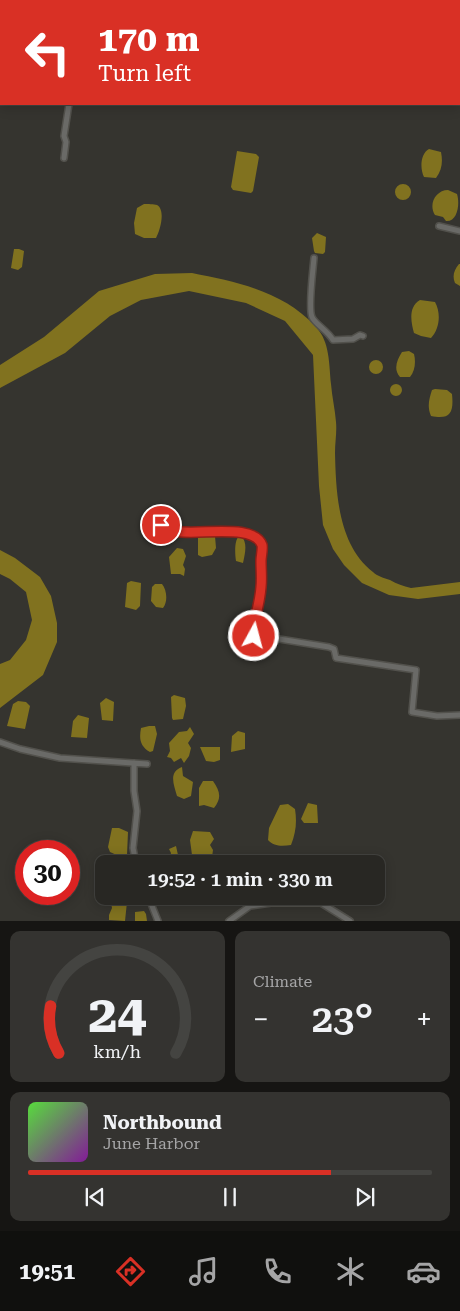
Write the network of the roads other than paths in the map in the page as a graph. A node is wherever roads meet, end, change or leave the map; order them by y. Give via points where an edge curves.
1 (70, 105) edge
2 (64, 158) dead end
3 (439, 226) dead end
4 (460, 231) edge
5 (314, 258) dead end
6 (363, 336) dead end
7 (161, 525) dead end
8 (460, 715) edge
9 (0, 742) edge
10 (134, 763) junction
11 (147, 764) dead end
12 (134, 855) edge
13 (152, 905) edge
14 (158, 921) edge
15 (229, 921) edge
16 (350, 921) edge

1 - 2 street
3 - 4 street
5 - 6 street via 311,316 333,340
7 - 8 street via 179,532 237,532 255,537 262,546 261,589 252,632 254,636 330,647 334,649 336,658 416,670 412,712
9 - 10 street via 60,758
10 - 11 street
10 - 12 street via 137,811
13 - 14 street
15 - 16 street via 250,906 271,903 322,903

